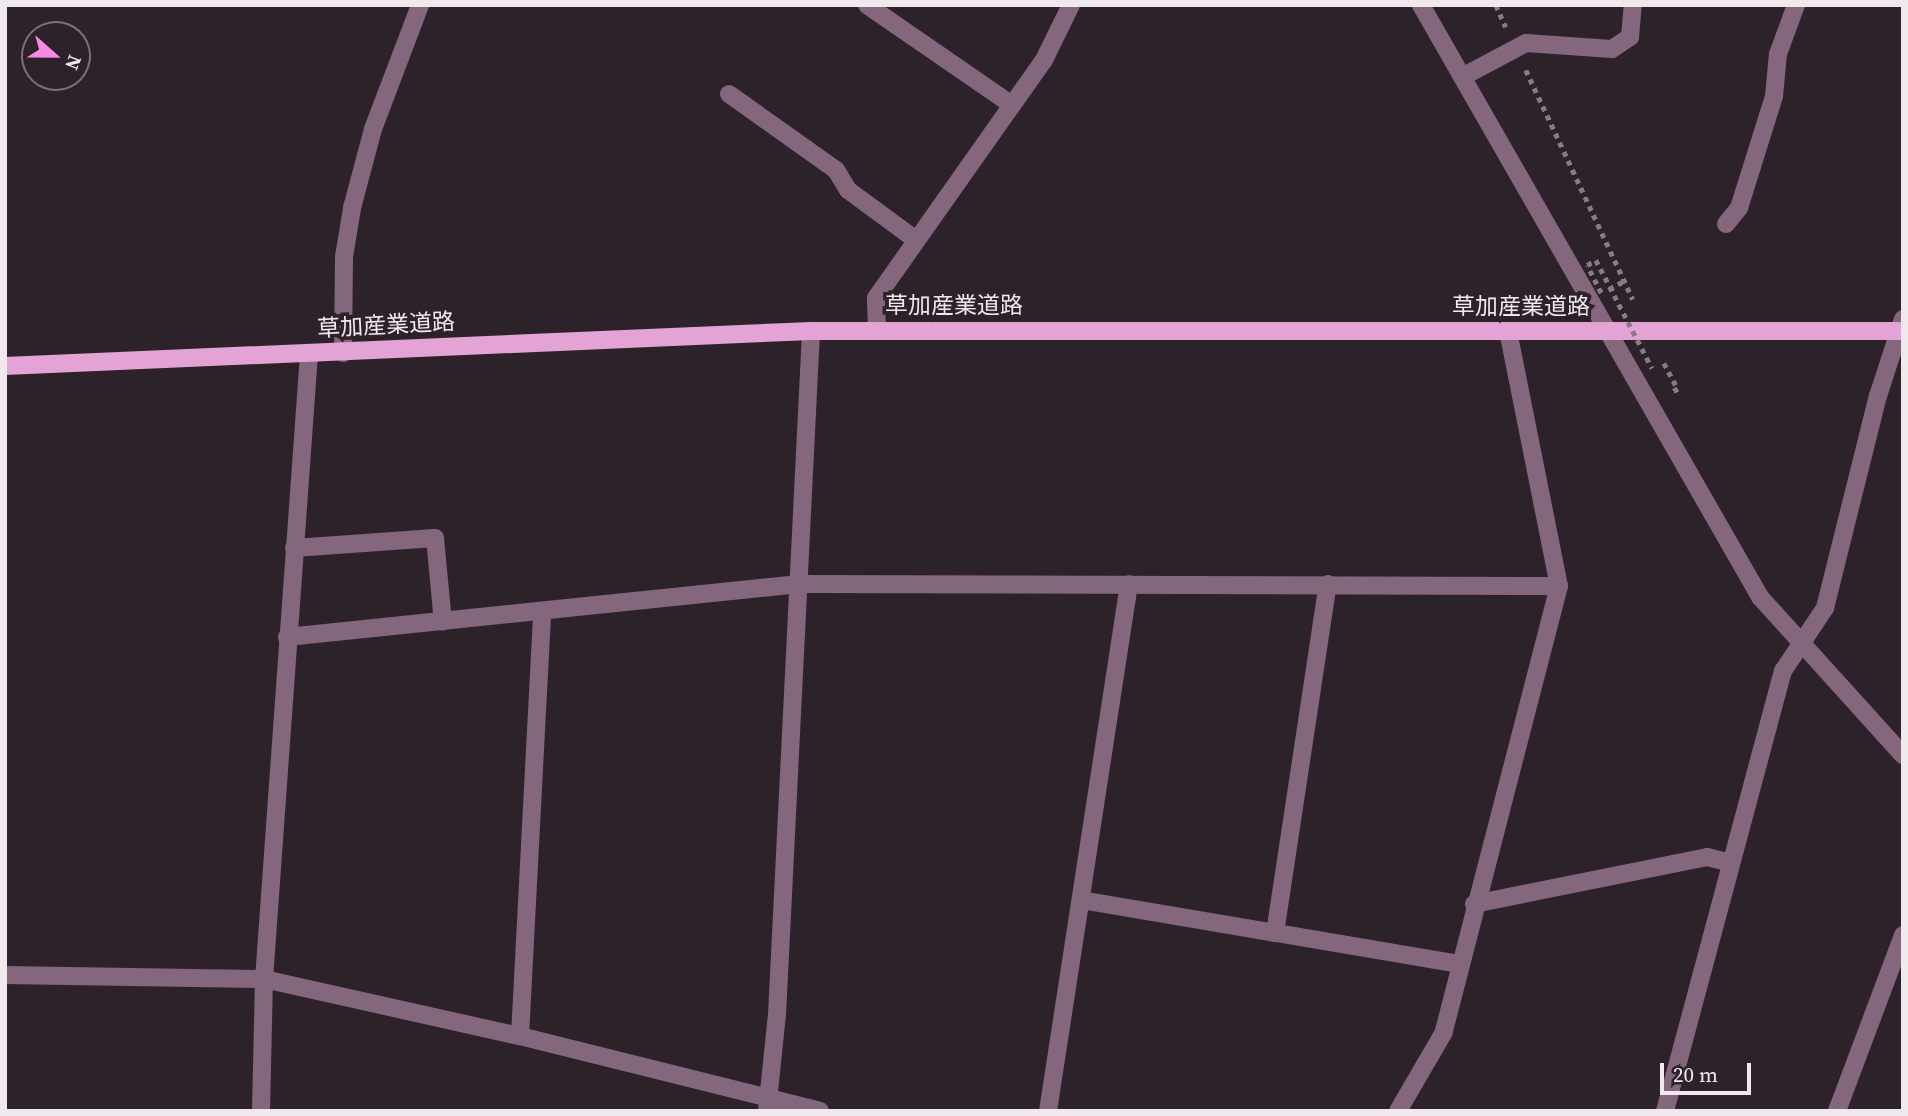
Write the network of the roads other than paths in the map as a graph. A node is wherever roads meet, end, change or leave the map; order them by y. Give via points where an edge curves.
1 (420, 5) edge
2 (867, 5) edge
3 (1071, 5) edge
4 (1421, 5) edge
5 (1633, 5) edge
6 (1796, 5) edge
7 (1462, 76) junction
8 (729, 93) dead end
9 (1013, 105) junction
10 (1726, 224) dead end
11 (916, 240) junction
12 (1901, 327) edge
13 (877, 330) junction
14 (1608, 330) junction
15 (811, 331) junction
16 (1508, 331) junction
17 (343, 353) junction
18 (309, 354) junction
19 (5, 366) edge
20 (294, 548) junction
21 (799, 584) junction
22 (1129, 584) junction
23 (1328, 584) junction
24 (1559, 586) junction
25 (542, 612) junction
26 (443, 622) junction
27 (287, 637) junction
28 (1802, 646) junction
29 (1903, 755) edge
30 (1731, 863) junction
31 (1081, 900) junction
32 (1474, 904) junction
33 (1275, 933) junction
34 (1903, 935) edge
35 (1459, 964) junction
36 (5, 975) edge
37 (264, 979) junction
38 (520, 1036) junction
39 (768, 1105) edge
40 (1666, 1110) edge
41 (261, 1111) edge
42 (820, 1111) edge
43 (1048, 1111) edge
44 (1398, 1111) edge
45 (1837, 1111) edge

1 - 17 street via 373,129 352,208 344,257
2 - 9 street
3 - 9 street via 1044,60
4 - 7 street
5 - 7 street via 1630,37 1612,48 1526,43
6 - 10 street via 1777,54 1774,96 1739,208
7 - 14 street
8 - 11 street via 836,170 848,190
9 - 11 street
11 - 13 street via 876,298
12 - 14 main road, 草加産業道路
12 - 28 street via 1825,608
13 - 15 main road, 草加産業道路
13 - 16 main road, 草加産業道路
14 - 16 main road, 草加産業道路
14 - 28 street via 1760,597
15 - 17 main road, 草加産業道路
15 - 21 street
16 - 24 street
17 - 18 main road, 草加産業道路
18 - 19 main road, 草加産業道路
18 - 20 street
20 - 26 street via 435,538
20 - 27 street
21 - 22 street
21 - 25 street
21 - 39 street via 777,1015
22 - 23 street
22 - 31 street
23 - 24 street
23 - 33 street
24 - 32 street
25 - 26 street
25 - 38 street
26 - 27 street
27 - 37 street
28 - 29 street
28 - 30 street via 1783,671
30 - 32 street via 1707,857
30 - 40 street
31 - 33 street
31 - 43 street
32 - 35 street
33 - 35 street
34 - 45 street
35 - 44 street via 1444,1032
36 - 37 street
37 - 38 street
37 - 41 street
38 - 39 street
39 - 42 street

